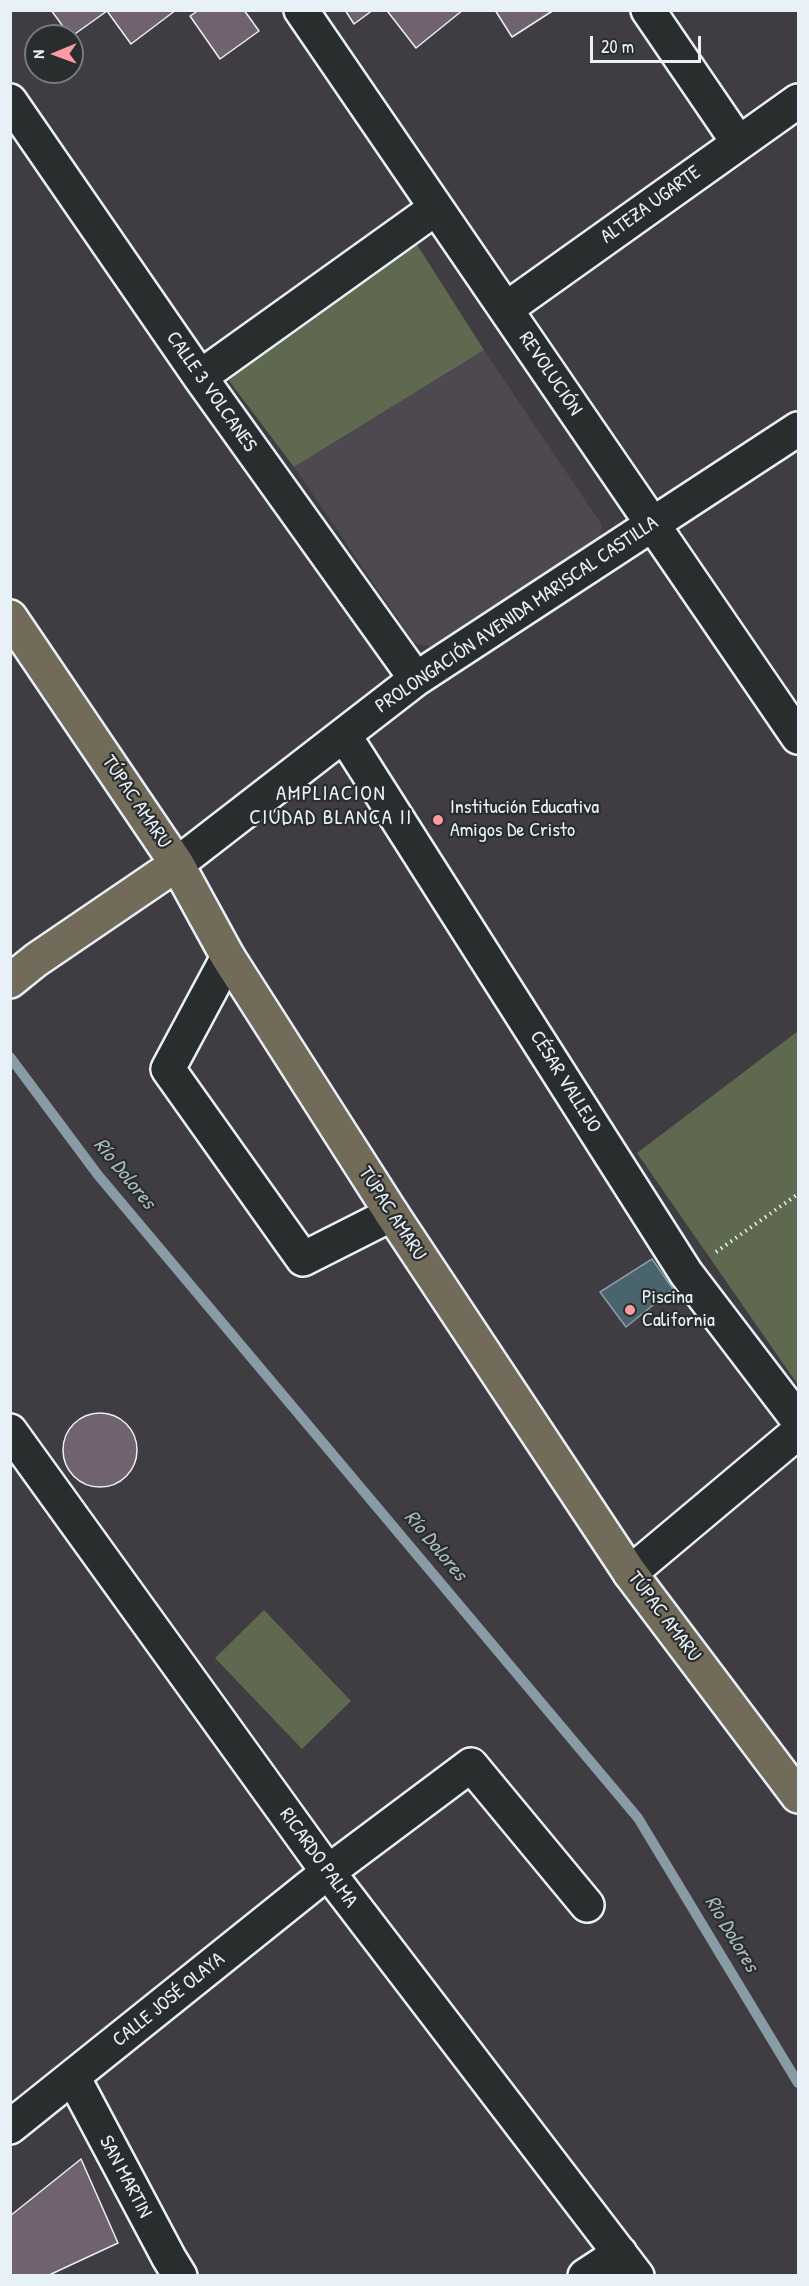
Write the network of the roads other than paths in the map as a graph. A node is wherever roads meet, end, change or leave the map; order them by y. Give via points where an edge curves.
1 (301, 10) edge
2 (648, 10) edge
3 (10, 101) edge
4 (798, 101) edge
5 (738, 142) junction
6 (436, 208) junction
7 (506, 309) junction
8 (200, 377) junction
9 (798, 429) edge
10 (652, 523) junction
11 (10, 617) edge
12 (416, 679) junction
13 (344, 735) junction
14 (798, 737) edge
15 (177, 864) junction
16 (228, 957) junction
17 (18, 976) edge
18 (392, 1214) junction
19 (798, 1420) edge
20 (10, 1431) edge
21 (798, 1432) edge
22 (630, 1573) junction
23 (798, 1796) edge
24 (328, 1872) junction
25 (587, 1905) dead end
26 (73, 2077) junction
27 (10, 2127) edge
28 (628, 2264) edge
29 (180, 2276) edge
30 (585, 2276) edge

1 - 6 street, REVOLUCIÓN
2 - 5 street
3 - 8 street, CALLE 3 VOLCANES
4 - 5 street, ALTEZA UGARTE
5 - 7 street, ALTEZA UGARTE
6 - 7 street, REVOLUCIÓN
6 - 8 street
7 - 10 street, REVOLUCIÓN
8 - 12 street, CALLE 3 VOLCANES
9 - 10 street, PROLONGACIÓN AVENIDA MARISCAL CASTILLA
10 - 12 street, PROLONGACIÓN AVENIDA MARISCAL CASTILLA
10 - 14 street, REVOLUCIÓN
11 - 15 main road, TÚPAC AMARU
12 - 13 street, PROLONGACIÓN AVENIDA MARISCAL CASTILLA
13 - 15 street, PROLONGACIÓN AVENIDA MARISCAL CASTILLA
13 - 19 street, CÉSAR VALLEJO via 686,1273
15 - 16 main road, TÚPAC AMARU
15 - 17 main road, PROLONGACIÓN AVENIDA MARISCAL CASTILLA
16 - 18 main road, TÚPAC AMARU
16 - 18 street via 168,1069 303,1259
18 - 22 main road, TÚPAC AMARU
20 - 24 street, RICARDO PALMA
21 - 22 street
22 - 23 main road, TÚPAC AMARU
24 - 25 street, CALLE JOSÉ OLAYA via 471,1765
24 - 26 street, CALLE JOSÉ OLAYA
24 - 28 street, RICARDO PALMA
26 - 27 street, CALLE JOSÉ OLAYA
26 - 29 street, SAN MARTIN
28 - 30 street

